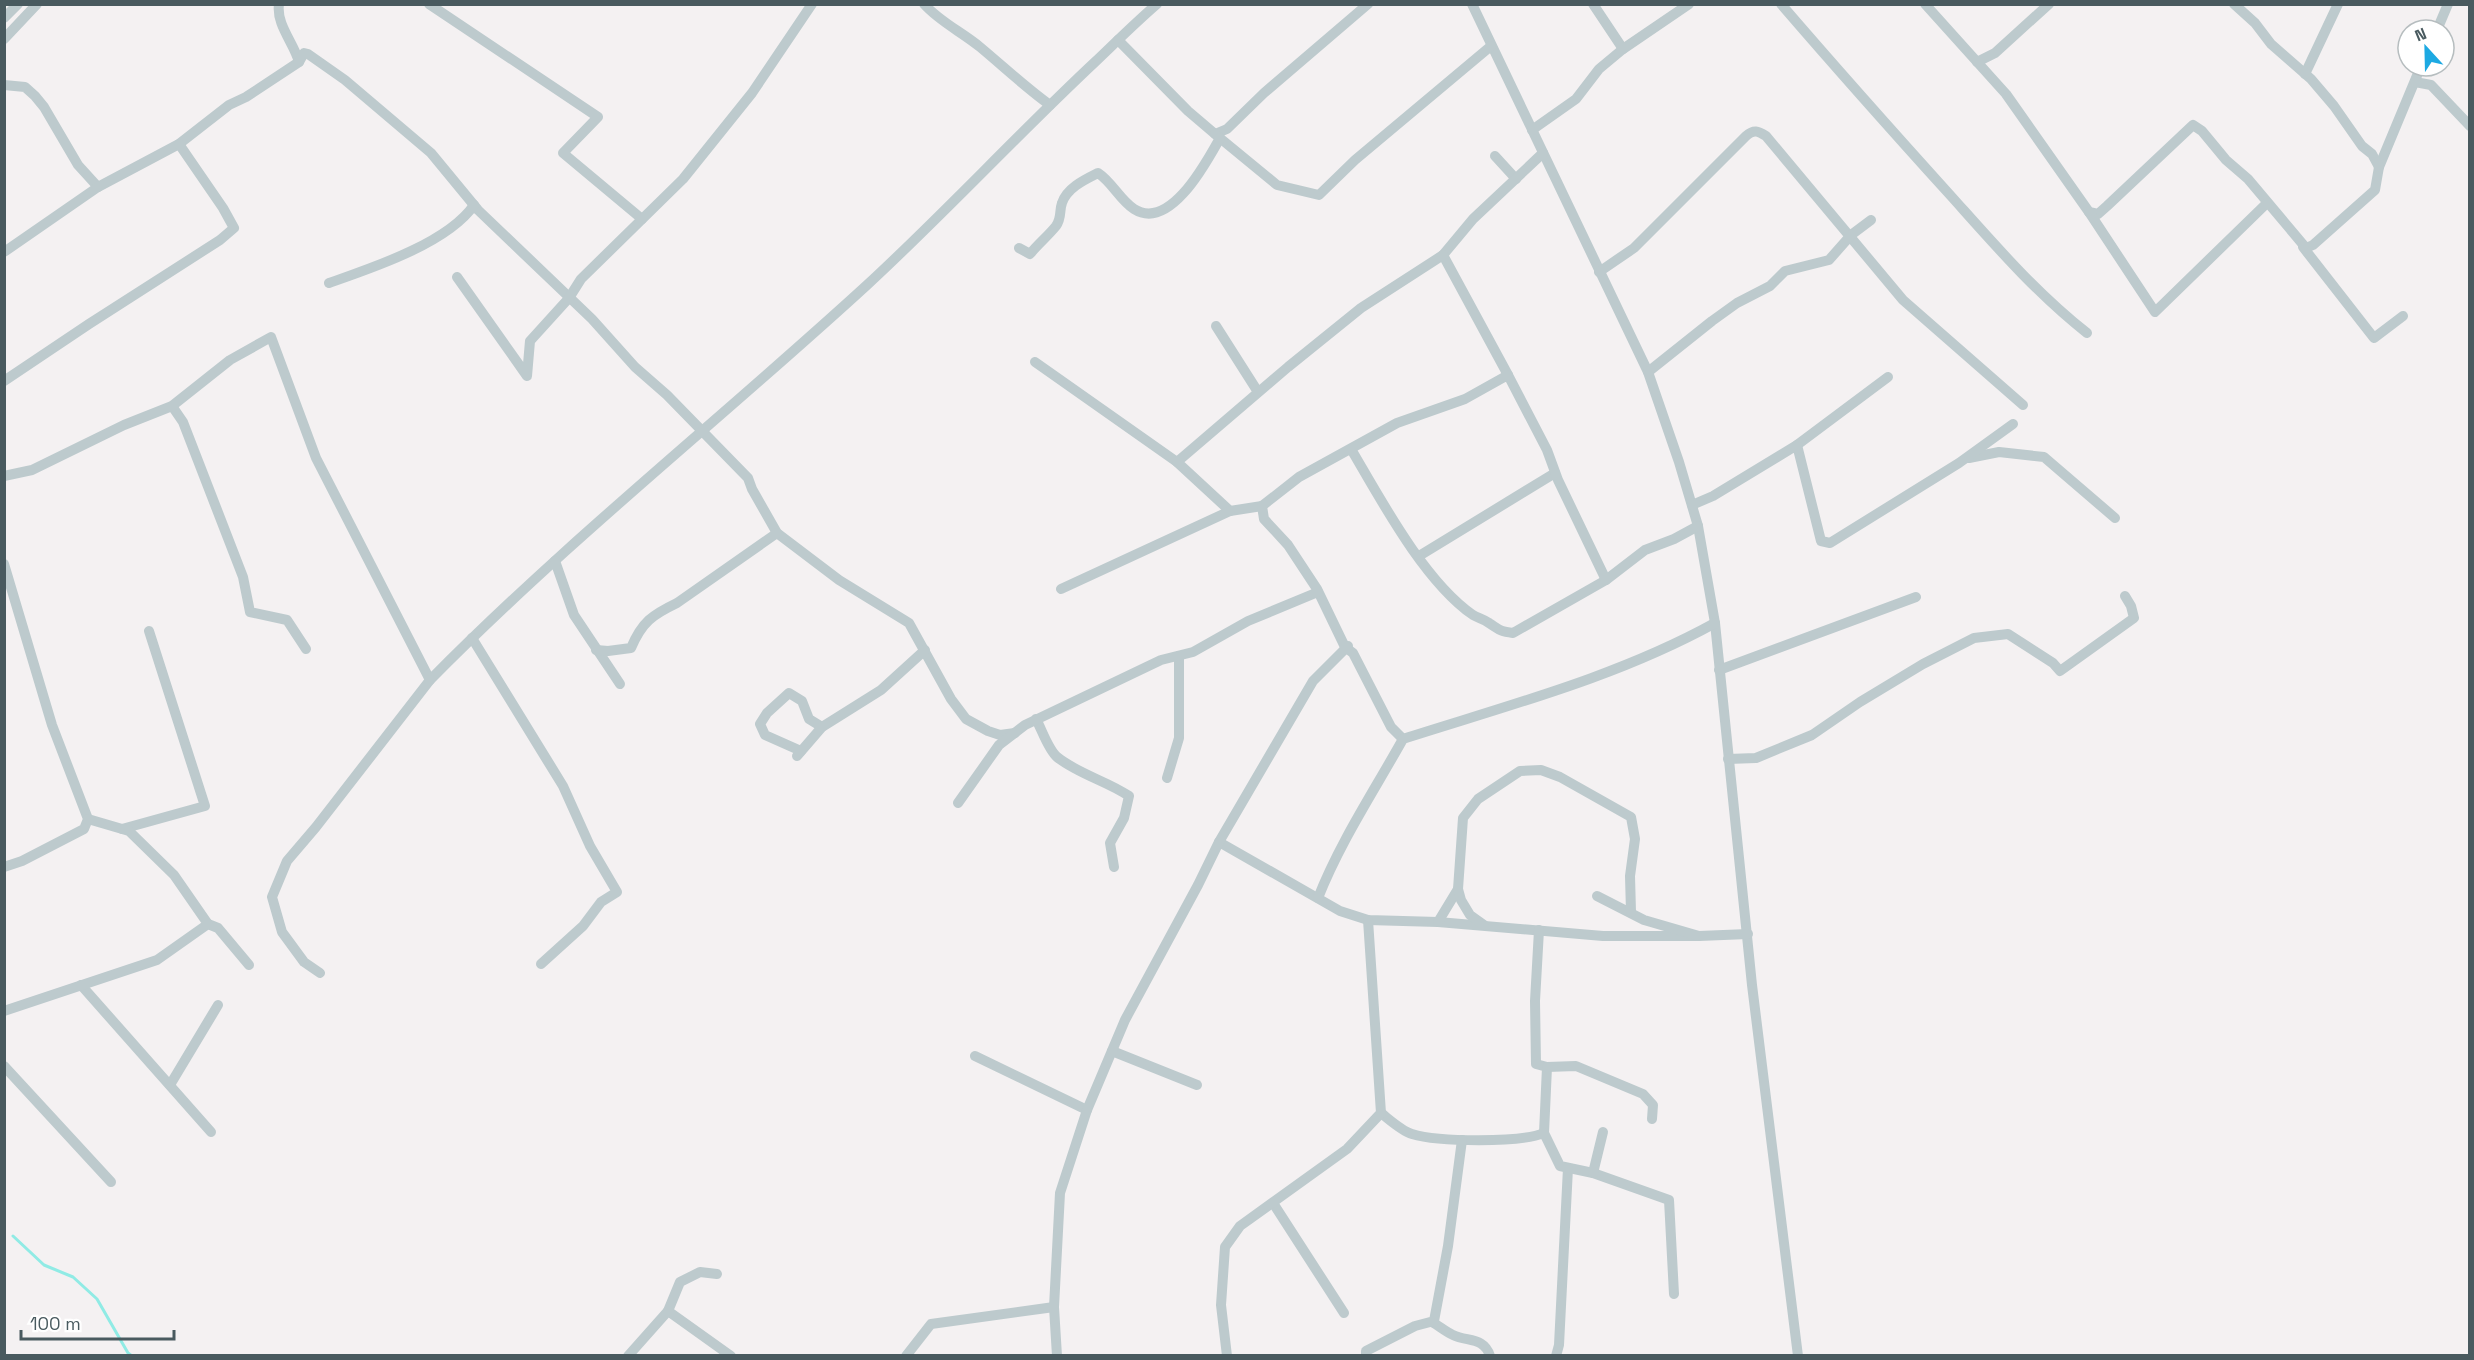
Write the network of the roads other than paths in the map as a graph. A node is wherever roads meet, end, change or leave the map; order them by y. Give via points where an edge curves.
1 (18, 4) edge
2 (36, 4) edge
3 (279, 4) edge
4 (429, 4) edge
5 (812, 4) edge
6 (924, 4) edge
7 (1157, 4) edge
8 (1368, 4) edge
9 (1472, 4) edge
10 (1593, 4) edge
11 (1689, 4) edge
12 (1781, 4) edge
13 (1925, 4) edge
14 (2049, 4) edge
15 (2234, 4) edge
16 (2338, 4) edge
17 (2448, 4) edge
18 (4, 18) edge
19 (2442, 18) edge
20 (4, 39) edge
21 (1118, 40) junction
22 (1491, 46) junction
23 (1623, 49) junction
24 (299, 54) junction
25 (1977, 62) junction
26 (2305, 74) junction
27 (2416, 78) edge
28 (2415, 82) junction
29 (4, 85) edge
30 (1050, 105) junction
31 (2469, 126) edge
32 (1532, 130) junction
33 (1218, 136) junction
34 (179, 144) junction
35 (1544, 153) junction
36 (1495, 156) dead end
37 (2379, 167) junction
38 (1516, 179) junction
39 (98, 187) junction
40 (2267, 203) junction
41 (474, 205) junction
42 (2089, 212) junction
43 (642, 219) junction
44 (1871, 220) dead end
45 (1851, 235) junction
46 (1019, 248) dead end
47 (2303, 248) junction
48 (4, 252) edge
49 (1443, 255) junction
50 (1599, 272) junction
51 (458, 277) dead end
52 (329, 283) dead end
53 (569, 298) junction
54 (2403, 316) dead end
55 (1216, 326) dead end
56 (2087, 333) dead end
57 (1035, 362) dead end
58 (1648, 372) junction
59 (1509, 375) junction
60 (1888, 377) dead end
61 (4, 381) edge
62 (1258, 392) junction
63 (2023, 405) dead end
64 (172, 406) junction
65 (2013, 424) dead end
66 (702, 430) junction
67 (1797, 445) junction
68 (1351, 449) junction
69 (1966, 459) junction
70 (1177, 462) junction
71 (1555, 472) junction
72 (4, 476) edge
73 (1692, 505) junction
74 (1262, 506) junction
75 (1230, 511) junction
76 (2115, 518) dead end
77 (1698, 526) junction
78 (777, 533) junction
79 (1419, 556) junction
80 (555, 561) junction
81 (4, 564) edge
82 (1606, 580) junction
83 (1060, 589) dead end
84 (1318, 592) junction
85 (2125, 596) dead end
86 (1916, 597) dead end
87 (1715, 622) junction
88 (149, 632) dead end
89 (472, 638) junction
90 (1347, 647) junction
91 (306, 649) dead end
92 (596, 650) junction
93 (925, 650) junction
94 (1179, 656) junction
95 (1719, 670) junction
96 (430, 680) junction
97 (620, 684) dead end
98 (1036, 720) junction
99 (822, 727) junction
100 (1015, 733) junction
101 (1403, 739) junction
102 (1728, 759) junction
103 (1167, 778) dead end
104 (958, 803) dead end
105 (88, 819) junction
106 (122, 829) junction
107 (1219, 842) junction
108 (4, 867) edge
109 (1114, 867) dead end
110 (1458, 889) junction
111 (1598, 896) dead end
112 (1318, 898) junction
113 (1631, 912) junction
114 (1368, 920) junction
115 (1438, 922) junction
116 (208, 924) junction
117 (1485, 926) junction
118 (1539, 930) junction
119 (1748, 934) junction
120 (1698, 936) junction
121 (541, 964) dead end
122 (249, 965) dead end
123 (320, 973) dead end
124 (81, 985) junction
125 (218, 1005) dead end
126 (4, 1011) edge
127 (1112, 1051) junction
128 (975, 1056) dead end
129 (4, 1066) edge
130 (1547, 1067) junction
131 (1197, 1084) dead end
132 (170, 1085) junction
133 (1087, 1110) junction
134 (1381, 1113) junction
135 (1652, 1119) dead end
136 (211, 1132) dead end
137 (1603, 1132) dead end
138 (1544, 1134) junction
139 (1462, 1140) junction
140 (1568, 1168) junction
141 (1593, 1173) junction
142 (111, 1182) dead end
143 (1273, 1203) junction
144 (717, 1274) dead end
145 (1674, 1294) dead end
146 (1054, 1307) junction
147 (668, 1311) junction
148 (1344, 1313) dead end
149 (1432, 1322) junction
150 (628, 1356) edge
151 (731, 1356) edge
152 (906, 1356) edge
153 (1057, 1356) edge
154 (1227, 1356) edge
155 (1366, 1356) edge
156 (1490, 1356) edge
157 (1556, 1356) edge
158 (1798, 1356) edge

1 - 18 street
2 - 20 street
3 - 24 street via 282,25
4 - 43 street via 598,117 563,153
5 - 43 street via 752,93 683,179
6 - 30 street via 934,16 980,46
7 - 21 street
8 - 33 street
9 - 22 street
10 - 23 street
11 - 23 street
12 - 56 street via 1988,237 2057,310
13 - 25 street
14 - 25 street via 1995,53
15 - 26 street
16 - 26 street
17 - 19 street
21 - 30 street
21 - 33 street
22 - 32 street
22 - 33 street via 1354,160 1319,195 1277,185
23 - 32 street via 1599,69 1576,99
24 - 34 street
24 - 41 street via 316,58 431,153
25 - 42 street via 2006,94
26 - 37 street
27 - 28 street
28 - 31 street via 2431,85
28 - 37 street
29 - 39 street via 25,87 35,96 78,165
30 - 66 street via 915,241
32 - 35 street
33 - 46 street via 1197,178 1166,208 1135,210 1098,173 1071,190 1062,204 1057,225 1030,254
34 - 39 street
34 - 61 street via 234,228
35 - 38 street
35 - 50 street
36 - 38 street
37 - 47 street via 2375,190 2313,245
38 - 49 street via 1473,219
39 - 48 street
40 - 42 street via 2202,130 2193,125 2098,214
40 - 42 street via 2155,312
40 - 47 street
41 - 52 street via 457,225 406,253
41 - 53 street
43 - 53 street via 581,279
44 - 45 street
45 - 50 street via 1767,136 1756,131 1746,136 1634,248
45 - 58 street via 1829,260 1785,271 1770,286 1737,303
45 - 63 street via 1903,300
47 - 54 street via 2374,338
49 - 59 street
49 - 62 street via 1360,308
50 - 58 street
51 - 53 street via 527,376 530,341
53 - 66 street
55 - 62 street
57 - 70 street
58 - 73 street
59 - 68 street via 1465,399 1397,423
59 - 71 street
60 - 67 street
62 - 70 street
64 - 72 street via 32,470
64 - 91 street via 183,422 243,577 250,612 287,620
64 - 96 street via 230,360 271,338 316,458
65 - 69 street
66 - 78 street via 748,478
66 - 80 street
67 - 69 street via 1821,541 1830,543
67 - 73 street
68 - 74 street via 1299,477
68 - 79 street
69 - 76 street via 1999,452 2044,457
70 - 75 street
71 - 79 street
71 - 82 street
73 - 77 street
74 - 75 street
74 - 84 street via 1264,519 1287,545
75 - 83 street
77 - 82 street via 1645,550
77 - 87 street
78 - 92 street via 660,611 639,629 632,648
78 - 93 street via 830,573 909,623
79 - 82 street via 1465,608 1499,631 1514,633
80 - 89 street
80 - 92 street via 574,615
81 - 105 street via 52,725
84 - 90 street
84 - 94 street
85 - 102 street via 2134,618 2060,671 2008,634 1974,638 1923,664 1812,735 1756,758
86 - 95 street
87 - 95 street
87 - 101 street via 1622,668
88 - 106 street via 205,806
89 - 96 street
89 - 121 street via 563,786 590,846 617,892 602,902 583,926
90 - 101 street via 1392,728
90 - 107 street via 1313,681
92 - 97 street
93 - 99 street via 881,690
93 - 100 street via 966,719 1000,735
94 - 98 street via 1161,660
94 - 103 street via 1179,738
95 - 102 street
96 - 123 street via 287,861 272,897 282,932 304,962
98 - 100 street
98 - 109 street via 1056,756 1129,796 1124,818 1110,843
99 - 99 street via 799,754 765,735 760,724 789,693 801,701 809,719
100 - 104 street via 999,745
101 - 112 street via 1333,860
102 - 119 street
105 - 106 street
105 - 108 street via 84,829
106 - 116 street via 129,831 174,875
107 - 112 street
107 - 127 street
110 - 113 street via 1463,818 1478,799 1520,771 1541,770 1631,817 1635,839
110 - 115 street
110 - 117 street via 1470,915
111 - 113 street
112 - 114 street
113 - 120 street via 1644,920
114 - 115 street
114 - 134 street
115 - 117 street
116 - 122 street via 218,928
116 - 124 street via 157,960
117 - 118 street
118 - 120 street via 1603,936
118 - 130 street via 1536,1064
119 - 120 street
119 - 158 street
124 - 126 street
124 - 132 street
125 - 132 street
127 - 131 street
127 - 133 street
128 - 133 street
129 - 142 street
130 - 135 street via 1576,1066 1643,1094 1653,1105
130 - 138 street
132 - 136 street
133 - 146 street via 1060,1193
134 - 139 street via 1411,1134
134 - 143 street via 1347,1149
137 - 141 street
138 - 139 street via 1509,1140
138 - 140 street via 1560,1166
139 - 149 street via 1448,1246
140 - 141 street
140 - 157 street
141 - 145 street via 1669,1200
143 - 148 street
143 - 154 street via 1240,1226 1225,1247 1221,1305
144 - 147 street via 700,1272 680,1282
146 - 152 street via 931,1324
146 - 153 street
147 - 150 street
147 - 151 street
149 - 155 street via 1415,1326 1366,1351
149 - 156 street via 1455,1336 1477,1341 1487,1347

